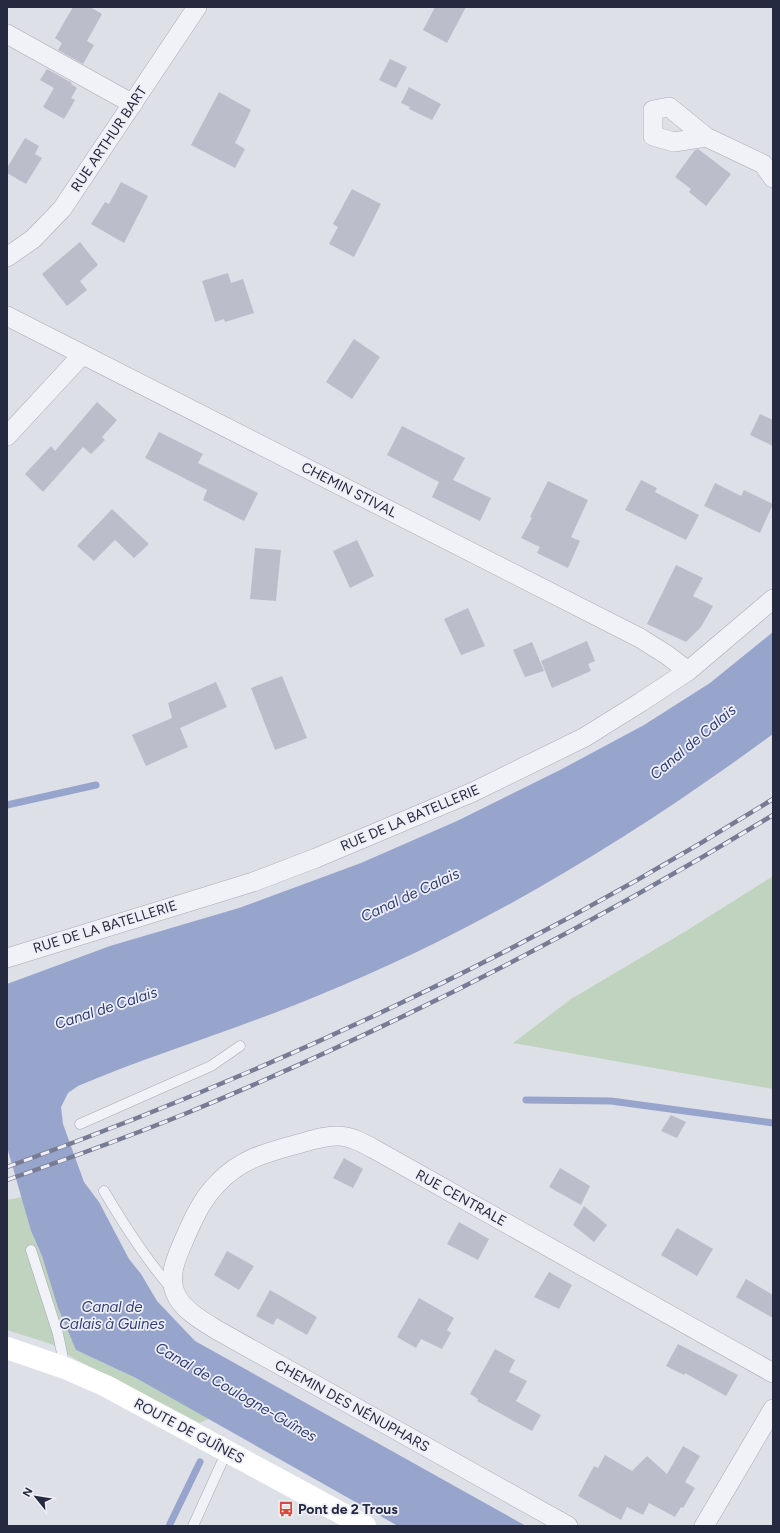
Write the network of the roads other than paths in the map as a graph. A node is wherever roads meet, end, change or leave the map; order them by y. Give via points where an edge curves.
1 (197, 7) edge
2 (7, 34) edge
3 (133, 104) junction
4 (706, 137) dead end
5 (773, 178) edge
6 (7, 257) edge
7 (7, 316) edge
8 (82, 355) junction
9 (7, 436) edge
10 (773, 598) edge
11 (688, 670) junction
12 (7, 958) edge
13 (240, 1046) dead end
14 (80, 1124) dead end
15 (104, 1191) dead end
16 (32, 1250) dead end
17 (175, 1293) junction
18 (7, 1348) edge
19 (65, 1368) junction
20 (773, 1373) edge
21 (773, 1409) edge
22 (227, 1451) junction
23 (194, 1526) edge
24 (365, 1526) edge
25 (568, 1526) edge
26 (704, 1526) edge

1 - 3 street, RUE ARTHUR BART
2 - 3 street
3 - 6 street, RUE ARTHUR BART via 62,209 33,239
4 - 5 street via 763,164
7 - 8 street, CHEMIN STIVAL
8 - 9 street
8 - 11 street, CHEMIN STIVAL via 640,638 668,654
10 - 11 street, RUE DE LA BATELLERIE
11 - 12 street, RUE DE LA BATELLERIE via 586,737 473,792 385,830 253,882
13 - 14 lane via 211,1066
15 - 17 lane via 122,1222
16 - 19 lane via 58,1334
17 - 20 street, RUE CENTRALE via 172,1272 176,1258 200,1206 217,1183 236,1167 255,1156 314,1139 340,1136 352,1138 374,1149
17 - 25 street, CHEMIN DES NÉNUPHARS via 197,1317 217,1330
18 - 19 main road, ROUTE DE GUÎNES
19 - 22 main road, ROUTE DE GUÎNES via 117,1392
21 - 26 street
22 - 23 lane
22 - 24 main road, ROUTE DE GUÎNES

